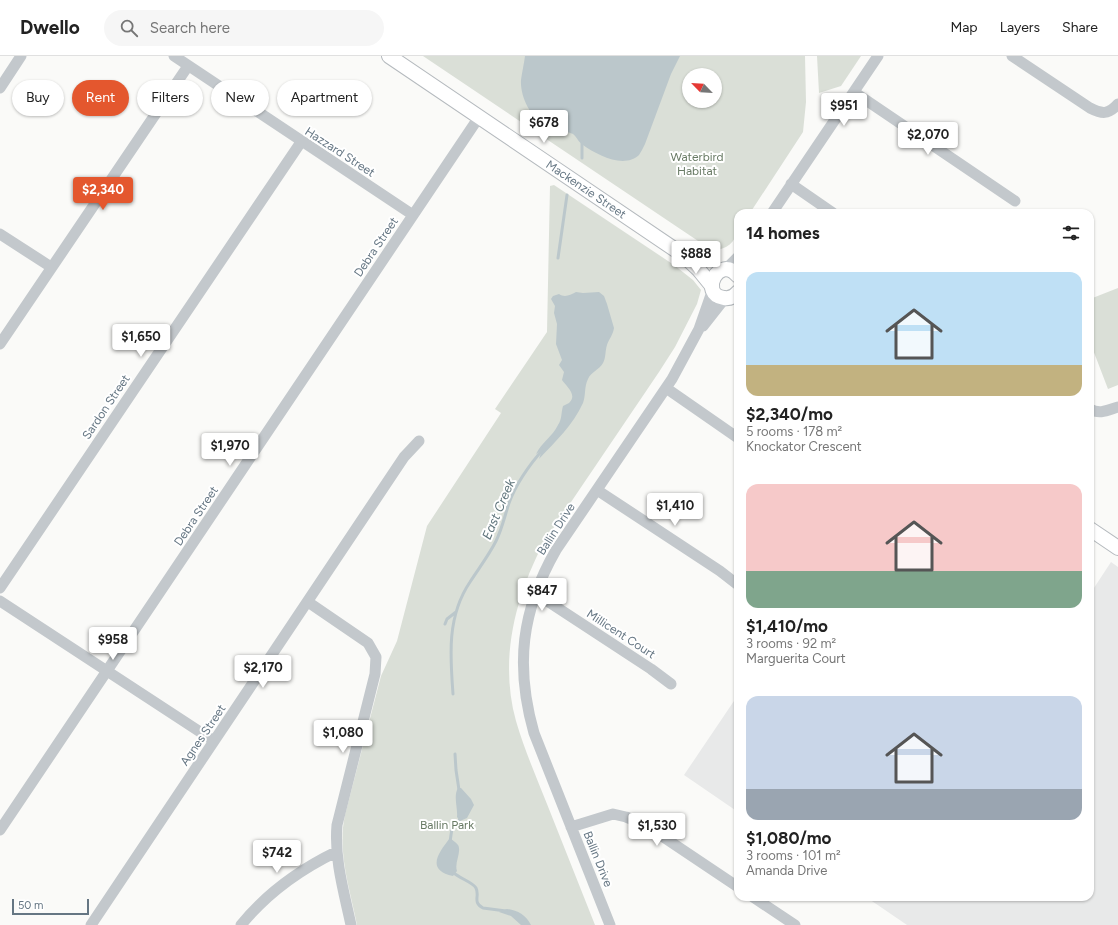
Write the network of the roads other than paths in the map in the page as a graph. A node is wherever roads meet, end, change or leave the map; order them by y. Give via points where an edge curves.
1 (21, 56) edge
2 (174, 56) edge
3 (389, 56) edge
4 (878, 56) edge
5 (1012, 56) edge
6 (188, 66) junction
7 (0, 88) edge
8 (854, 92) junction
9 (1118, 104) edge
10 (479, 116) junction
11 (301, 142) junction
12 (791, 184) junction
13 (1015, 201) dead end
14 (775, 209) edge
15 (827, 209) edge
16 (413, 215) junction
17 (0, 234) edge
18 (683, 255) junction
19 (734, 263) edge
20 (51, 267) junction
21 (728, 272) edge
22 (712, 288) junction
23 (733, 297) edge
24 (700, 329) junction
25 (0, 344) edge
26 (666, 388) junction
27 (1118, 407) edge
28 (1094, 412) edge
29 (734, 435) edge
30 (419, 441) dead end
31 (597, 490) junction
32 (1094, 532) edge
33 (1118, 548) edge
34 (734, 582) edge
35 (0, 588) edge
36 (535, 593) junction
37 (0, 601) edge
38 (308, 602) junction
39 (107, 671) junction
40 (671, 684) dead end
41 (214, 741) junction
42 (571, 827) junction
43 (0, 830) edge
44 (336, 852) junction
45 (734, 884) edge
46 (759, 901) edge
47 (91, 925) edge
48 (241, 925) edge
49 (351, 925) edge
50 (610, 925) edge
51 (795, 925) edge

1 - 7 street
2 - 6 street, Hazzard Street
3 - 10 main road, Mackenzie Street
4 - 8 street
5 - 9 street via 1094,111 1107,113
6 - 11 street, Hazzard Street
6 - 20 street
8 - 12 street
8 - 13 street
10 - 16 street, Debra Street
10 - 18 main road, Mackenzie Street
11 - 16 street, Hazzard Street
11 - 35 street, Sardon Street
12 - 14 street
12 - 15 street
16 - 39 street, Debra Street
17 - 20 street
18 - 21 main road, Mackenzie Street
18 - 22 main road, Mackenzie Street via 699,270
19 - 21 street
20 - 25 street
21 - 22 main road via 713,278
22 - 23 main road, Mackenzie Street via 718,296
22 - 24 street, Ballin Drive
23 - 24 street, Ballin Drive
24 - 26 street, Ballin Drive
26 - 29 street
26 - 31 street, Ballin Drive
27 - 28 street
30 - 38 street, Agnes Street via 404,457
31 - 34 street
31 - 36 street, Ballin Drive via 556,550
32 - 33 main road
36 - 40 street, Millicent Court
36 - 42 street, Ballin Drive via 523,650 526,700 534,733
37 - 39 street
38 - 41 street, Agnes Street
38 - 44 street via 364,640 374,652 377,663 337,825
39 - 41 street
39 - 43 street, Debra Street
41 - 47 street, Agnes Street
42 - 45 street via 613,814 626,816 644,824
42 - 50 street, Ballin Drive
44 - 48 street via 288,880 260,904
44 - 49 street
46 - 51 street

